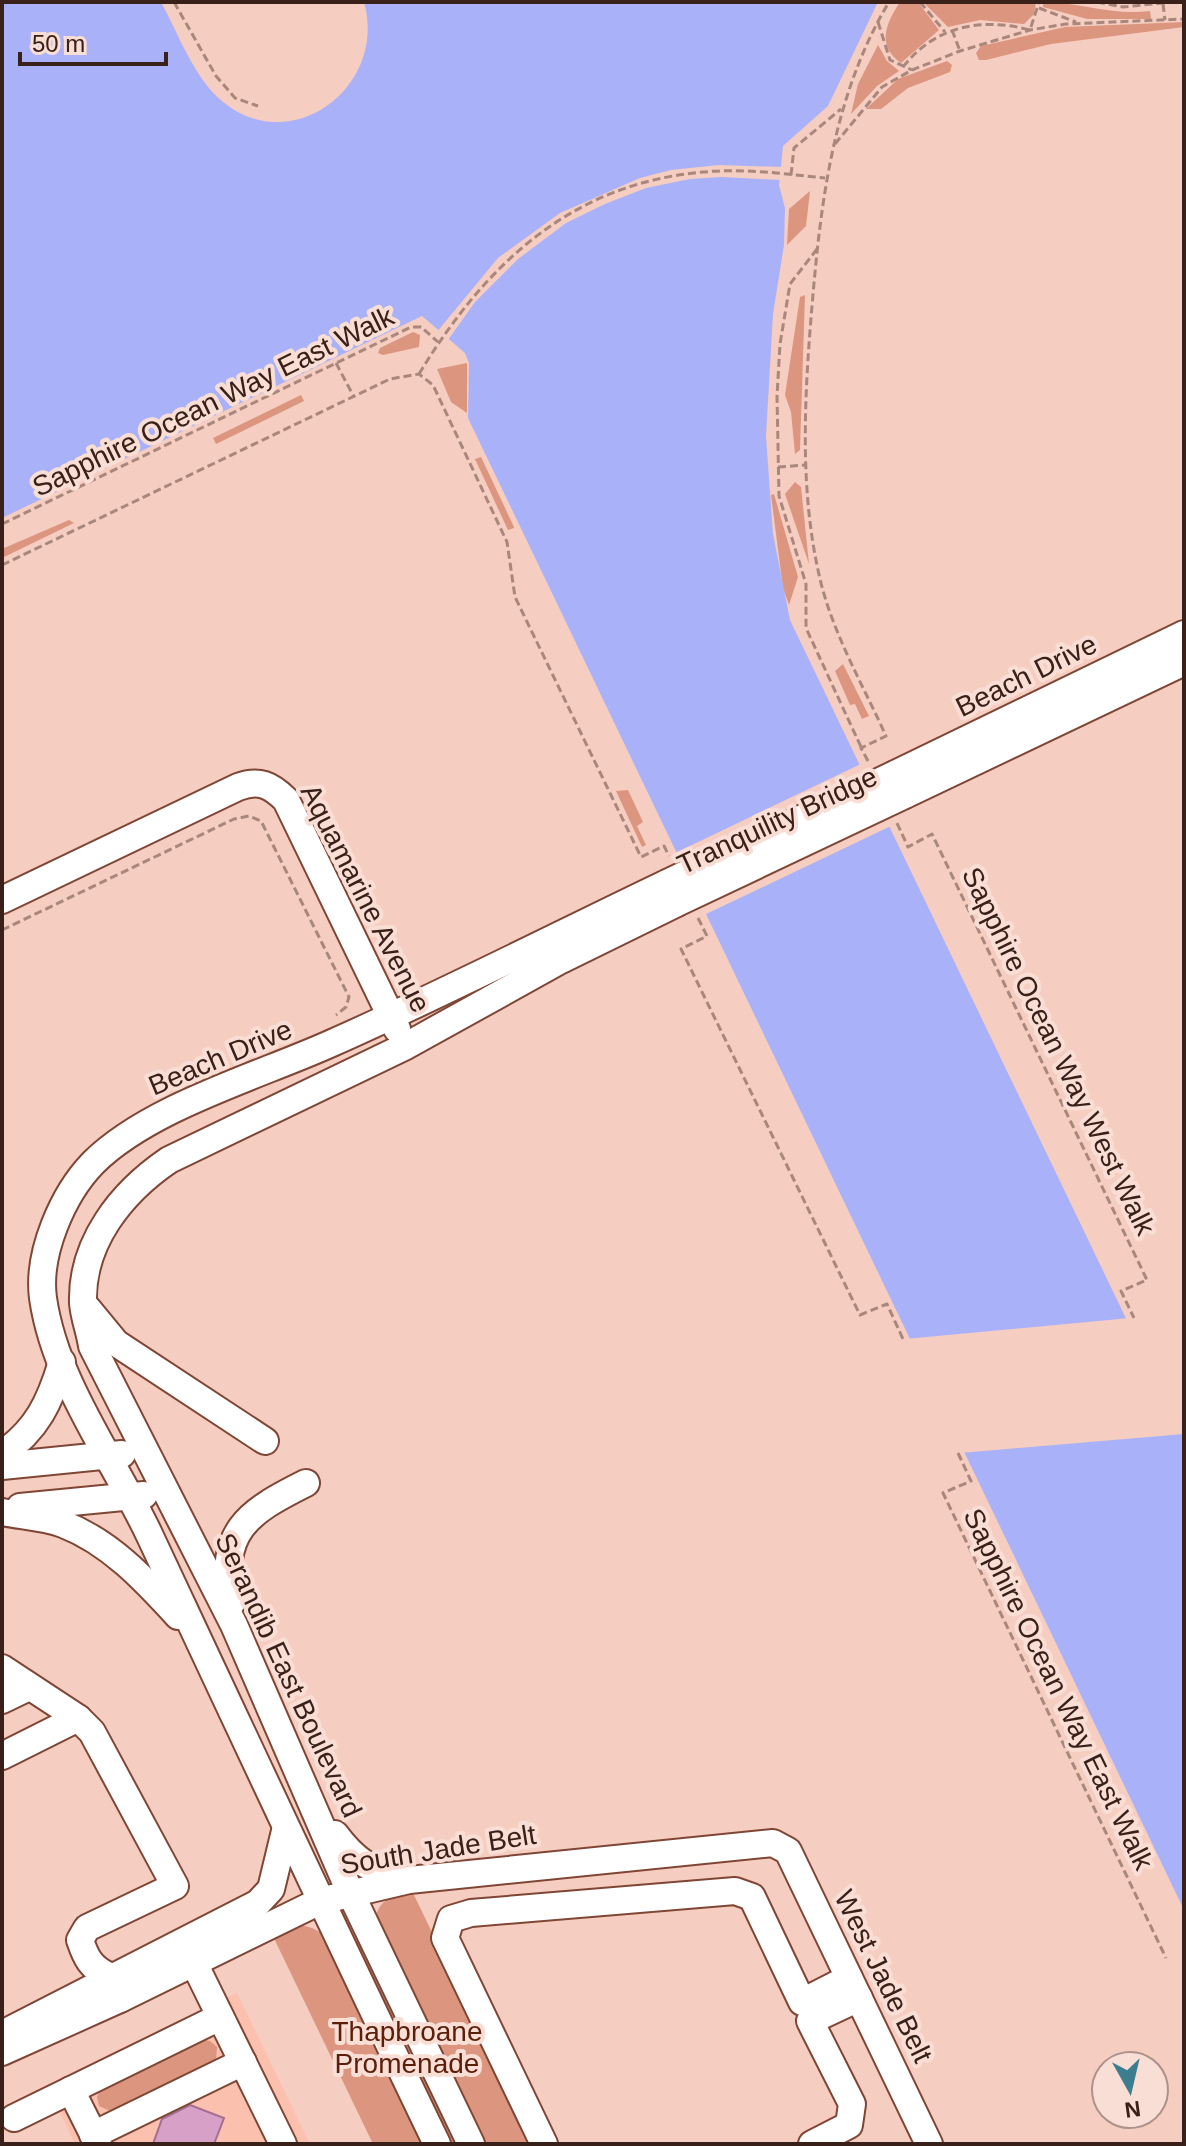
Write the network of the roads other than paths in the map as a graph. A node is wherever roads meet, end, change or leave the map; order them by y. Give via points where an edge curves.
1 (1184, 634) edge
2 (1184, 662) edge
3 (900, 785) junction
4 (2, 900) edge
5 (681, 901) junction
6 (362, 956) junction
7 (390, 1015) junction
8 (340, 1027) junction
9 (406, 1046) junction
10 (83, 1303) junction
11 (62, 1362) junction
12 (265, 1441) dead end
13 (145, 1451) junction
14 (2, 1454) edge
15 (108, 1455) junction
16 (2, 1466) edge
17 (306, 1483) dead end
18 (167, 1492) junction
19 (129, 1497) junction
20 (2, 1511) edge
21 (234, 1625) junction
22 (194, 1634) junction
23 (2, 1668) edge
24 (29, 1687) junction
25 (2, 1700) edge
26 (78, 1718) junction
27 (2, 1756) edge
28 (318, 1812) junction
29 (285, 1831) junction
30 (773, 1843) joint
31 (409, 1880) junction
32 (350, 1892) junction
33 (320, 1901) junction
34 (194, 1963) junction
35 (115, 1988) junction
36 (854, 1988) junction
37 (220, 2017) junction
38 (2, 2034) edge
39 (2, 2052) edge
40 (243, 2062) junction
41 (71, 2090) junction
42 (14, 2118) dead end
43 (96, 2139) edge
44 (283, 2144) edge
45 (437, 2144) edge
46 (471, 2144) edge
47 (544, 2144) edge
48 (812, 2144) edge
49 (929, 2144) edge

1 - 3 street, Beach Drive
2 - 3 street, Beach Drive
3 - 5 street, Tranquility Bridge, bridge
4 - 6 street, Aquamarine Avenue via 258,782 286,800
5 - 7 street, Beach Drive
5 - 9 street
6 - 7 street, Aquamarine Avenue
6 - 8 street via 365,999
7 - 8 street, Beach Drive
7 - 9 street, Aquamarine Avenue
8 - 11 street, Beach Drive via 154,1120 112,1145 90,1167 55,1226 45,1270 42,1291 48,1324
9 - 10 street via 193,1146 141,1178 104,1225 91,1254
10 - 12 street via 116,1343
10 - 13 street via 92,1346
11 - 14 street via 45,1412
11 - 15 street, Beach Drive
13 - 15 street
13 - 18 street, Serandib East Boulevard
15 - 16 street
15 - 19 street
17 - 21 street via 250,1515 236,1534 226,1575
18 - 19 street
18 - 21 street, Serandib East Boulevard
19 - 20 street
19 - 22 street
20 - 22 street via 62,1524 105,1547 136,1571
21 - 28 street, Serandib East Boulevard
22 - 29 street
23 - 24 street
24 - 25 street
24 - 26 street
26 - 27 street
26 - 35 street via 92,1732 175,1886 87,1928 80,1940 86,1958
28 - 31 street via 352,1857 372,1871
28 - 32 street, Serandib East Boulevard
29 - 33 street
29 - 35 street via 271,1889 258,1903
30 - 31 street, South Jade Belt
30 - 36 street, West Jade Belt via 788,1851
31 - 32 street, South Jade Belt
32 - 33 street, South Jade Belt
32 - 46 street, Serandib East Boulevard
33 - 34 street, South Jade Belt
33 - 45 street
34 - 35 street, South Jade Belt
34 - 37 street
35 - 38 street
35 - 39 street, South Jade Belt
36 - 47 street via 802,2002 752,1897 735,1891 471,1913 451,1919 445,1938
36 - 48 street via 810,2021 852,2104 849,2125
36 - 49 street, West Jade Belt
37 - 40 street
37 - 41 street
40 - 43 street
40 - 44 street
41 - 42 street
41 - 43 street

